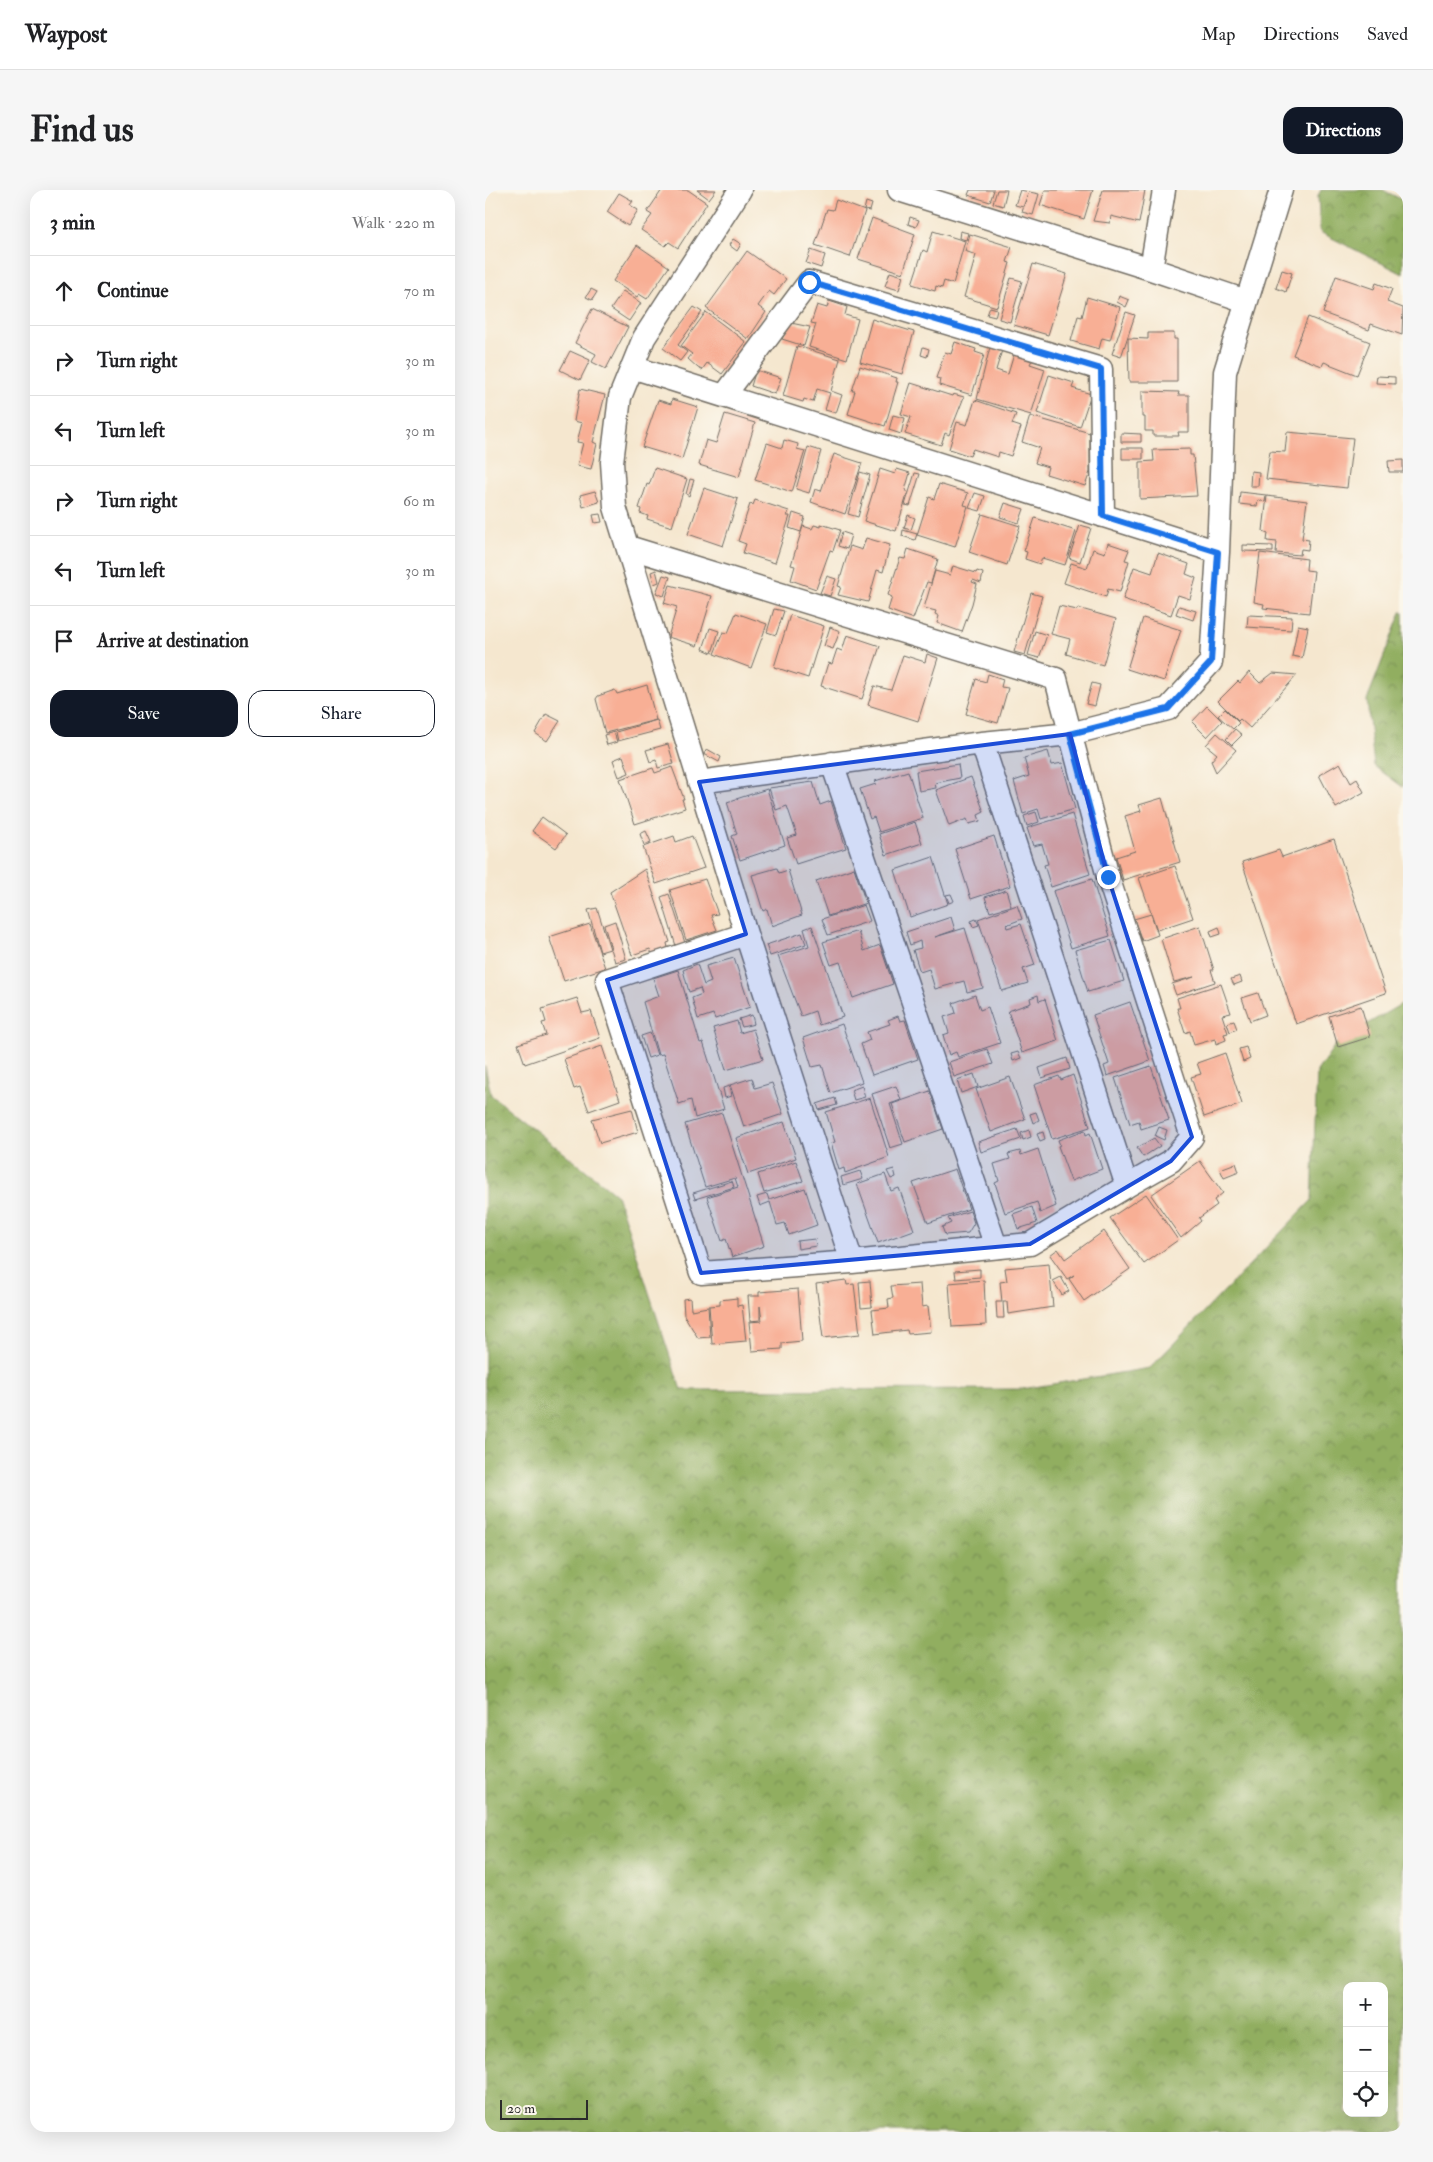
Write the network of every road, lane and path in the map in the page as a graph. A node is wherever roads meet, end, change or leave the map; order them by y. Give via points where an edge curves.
1 (740, 190) edge
2 (899, 190) edge
3 (1164, 190) edge
4 (1281, 190) edge
5 (1151, 269) junction
6 (1246, 301) junction
7 (632, 367) junction
8 (724, 396) junction
9 (1103, 516) junction
10 (627, 547) junction
11 (1218, 552) junction
12 (1070, 734) junction
13 (982, 742) junction
14 (832, 763) junction
15 (699, 782) junction
16 (746, 934) junction
17 (1127, 1186) junction
18 (996, 1247) junction
19 (852, 1262) junction

1 - 7 street via 644,338
2 - 5 street
3 - 5 street
4 - 6 street
5 - 6 street
6 - 11 street via 1225,372
7 - 8 street
7 - 10 street via 620,397 612,462 615,507
8 - 9 street
8 - 9 street via 809,282 1101,369
9 - 11 street
10 - 12 street via 1056,679
10 - 15 street
11 - 12 street via 1211,662 1168,709
12 - 13 street
12 - 17 street via 1108,877 1192,1137 1171,1161
13 - 14 street
13 - 17 street
14 - 15 street
14 - 18 street
15 - 16 street
16 - 19 street
16 - 19 street via 607,980 697,1263 701,1273
17 - 18 street via 1030,1244
18 - 19 street

